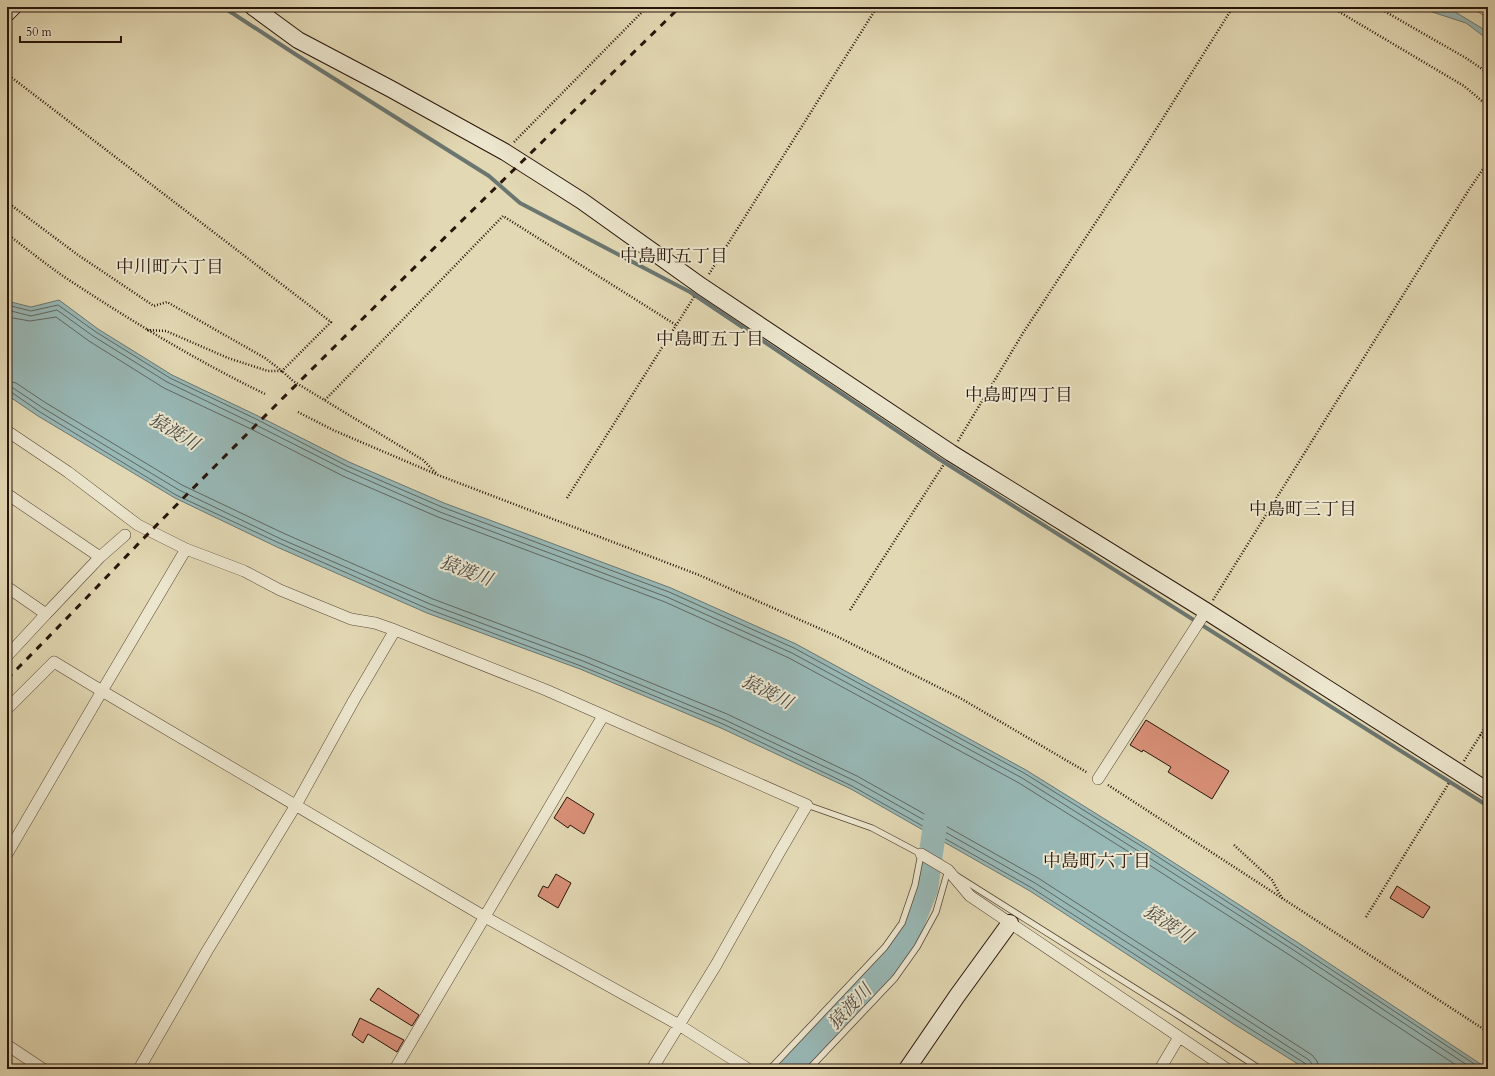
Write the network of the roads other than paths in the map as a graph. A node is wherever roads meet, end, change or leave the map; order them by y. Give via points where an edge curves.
1 (13, 7) edge
2 (253, 7) edge
3 (1481, 7) edge
4 (1488, 11) edge
5 (7, 14) edge
6 (7, 431) edge
7 (7, 494) edge
8 (125, 535) dead end
9 (186, 549) junction
10 (100, 558) junction
11 (7, 587) edge
12 (1205, 613) junction
13 (46, 614) junction
14 (395, 630) junction
15 (7, 656) edge
16 (102, 691) junction
17 (7, 709) edge
18 (603, 716) junction
19 (1098, 779) road end
20 (1488, 791) edge
21 (296, 805) junction
22 (807, 805) junction
23 (7, 854) edge
24 (921, 854) junction
25 (948, 870) junction
26 (485, 917) junction
27 (1010, 923) junction
28 (679, 1025) junction
29 (1179, 1037) junction
30 (7, 1045) edge
31 (43, 1069) edge
32 (139, 1069) edge
33 (395, 1069) edge
34 (652, 1069) edge
35 (748, 1069) edge
36 (770, 1069) edge
37 (809, 1069) edge
38 (907, 1069) edge
39 (1160, 1069) edge
40 (1227, 1069) edge
41 (1260, 1069) edge

1 - 5 street
2 - 12 street via 298,40 505,152 582,201 701,286 951,453
3 - 4 street
6 - 9 street via 68,472 138,525
7 - 10 street
8 - 10 street
9 - 14 street via 244,571 280,590 351,618
9 - 16 street
10 - 13 street
11 - 13 street
12 - 19 street
12 - 20 street
13 - 15 street
14 - 18 street via 546,690
14 - 21 street
16 - 17 street via 54,662
16 - 21 street
16 - 23 street
18 - 22 street
18 - 26 street
21 - 26 street
21 - 32 street
22 - 24 lane via 872,828
22 - 28 street
24 - 25 street
24 - 36 lane via 915,885 902,923 885,947
25 - 27 street via 970,896
25 - 37 lane via 936,912 917,947 895,978
25 - 41 lane
26 - 28 street
26 - 33 street
27 - 29 street
27 - 38 street
28 - 34 street
28 - 35 street
29 - 39 street
29 - 40 street
30 - 31 street

